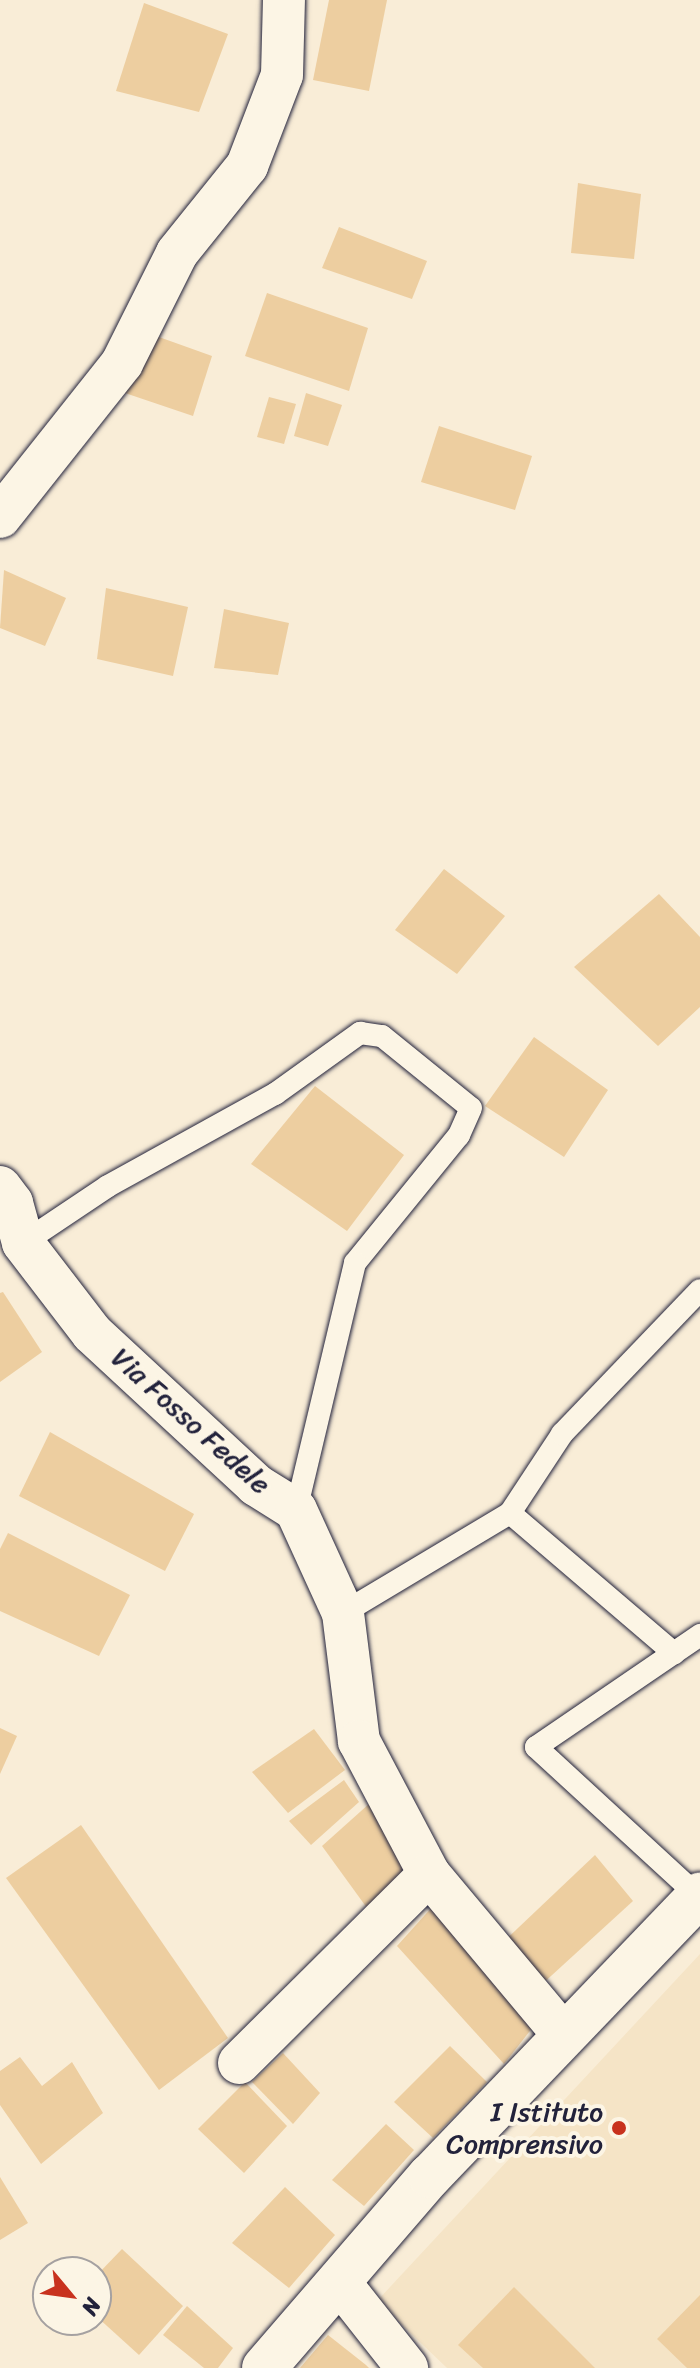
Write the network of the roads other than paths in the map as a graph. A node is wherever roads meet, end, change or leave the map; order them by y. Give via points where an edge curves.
1 (284, 0) edge
2 (0, 517) edge
3 (0, 1187) edge
4 (23, 1243) junction
5 (700, 1290) edge
6 (296, 1510) junction
7 (510, 1513) junction
8 (343, 1613) junction
9 (700, 1635) edge
10 (674, 1653) junction
11 (429, 1874) junction
12 (699, 1895) edge
13 (563, 2034) junction
14 (239, 2063) dead end
15 (341, 2284) junction
16 (264, 2368) edge
17 (407, 2368) edge

1 - 2 street via 282,75 247,166 177,253 122,363
3 - 4 street, Via Fosso Fedele via 12,1203
4 - 6 street, Via Fosso Fedele via 92,1333 256,1485
4 - 6 lane via 108,1186 275,1094 360,1033 382,1036 471,1108 459,1135 355,1263
5 - 7 lane via 562,1434
6 - 8 street, Via Fosso Fedele
7 - 8 lane
7 - 10 lane
8 - 11 street, Via Fosso Fedele via 359,1741
9 - 10 lane
10 - 12 lane via 536,1747
11 - 13 street, Via Fosso Fedele
11 - 14 street
12 - 13 street
13 - 15 street via 430,2176
15 - 16 street
15 - 17 street

